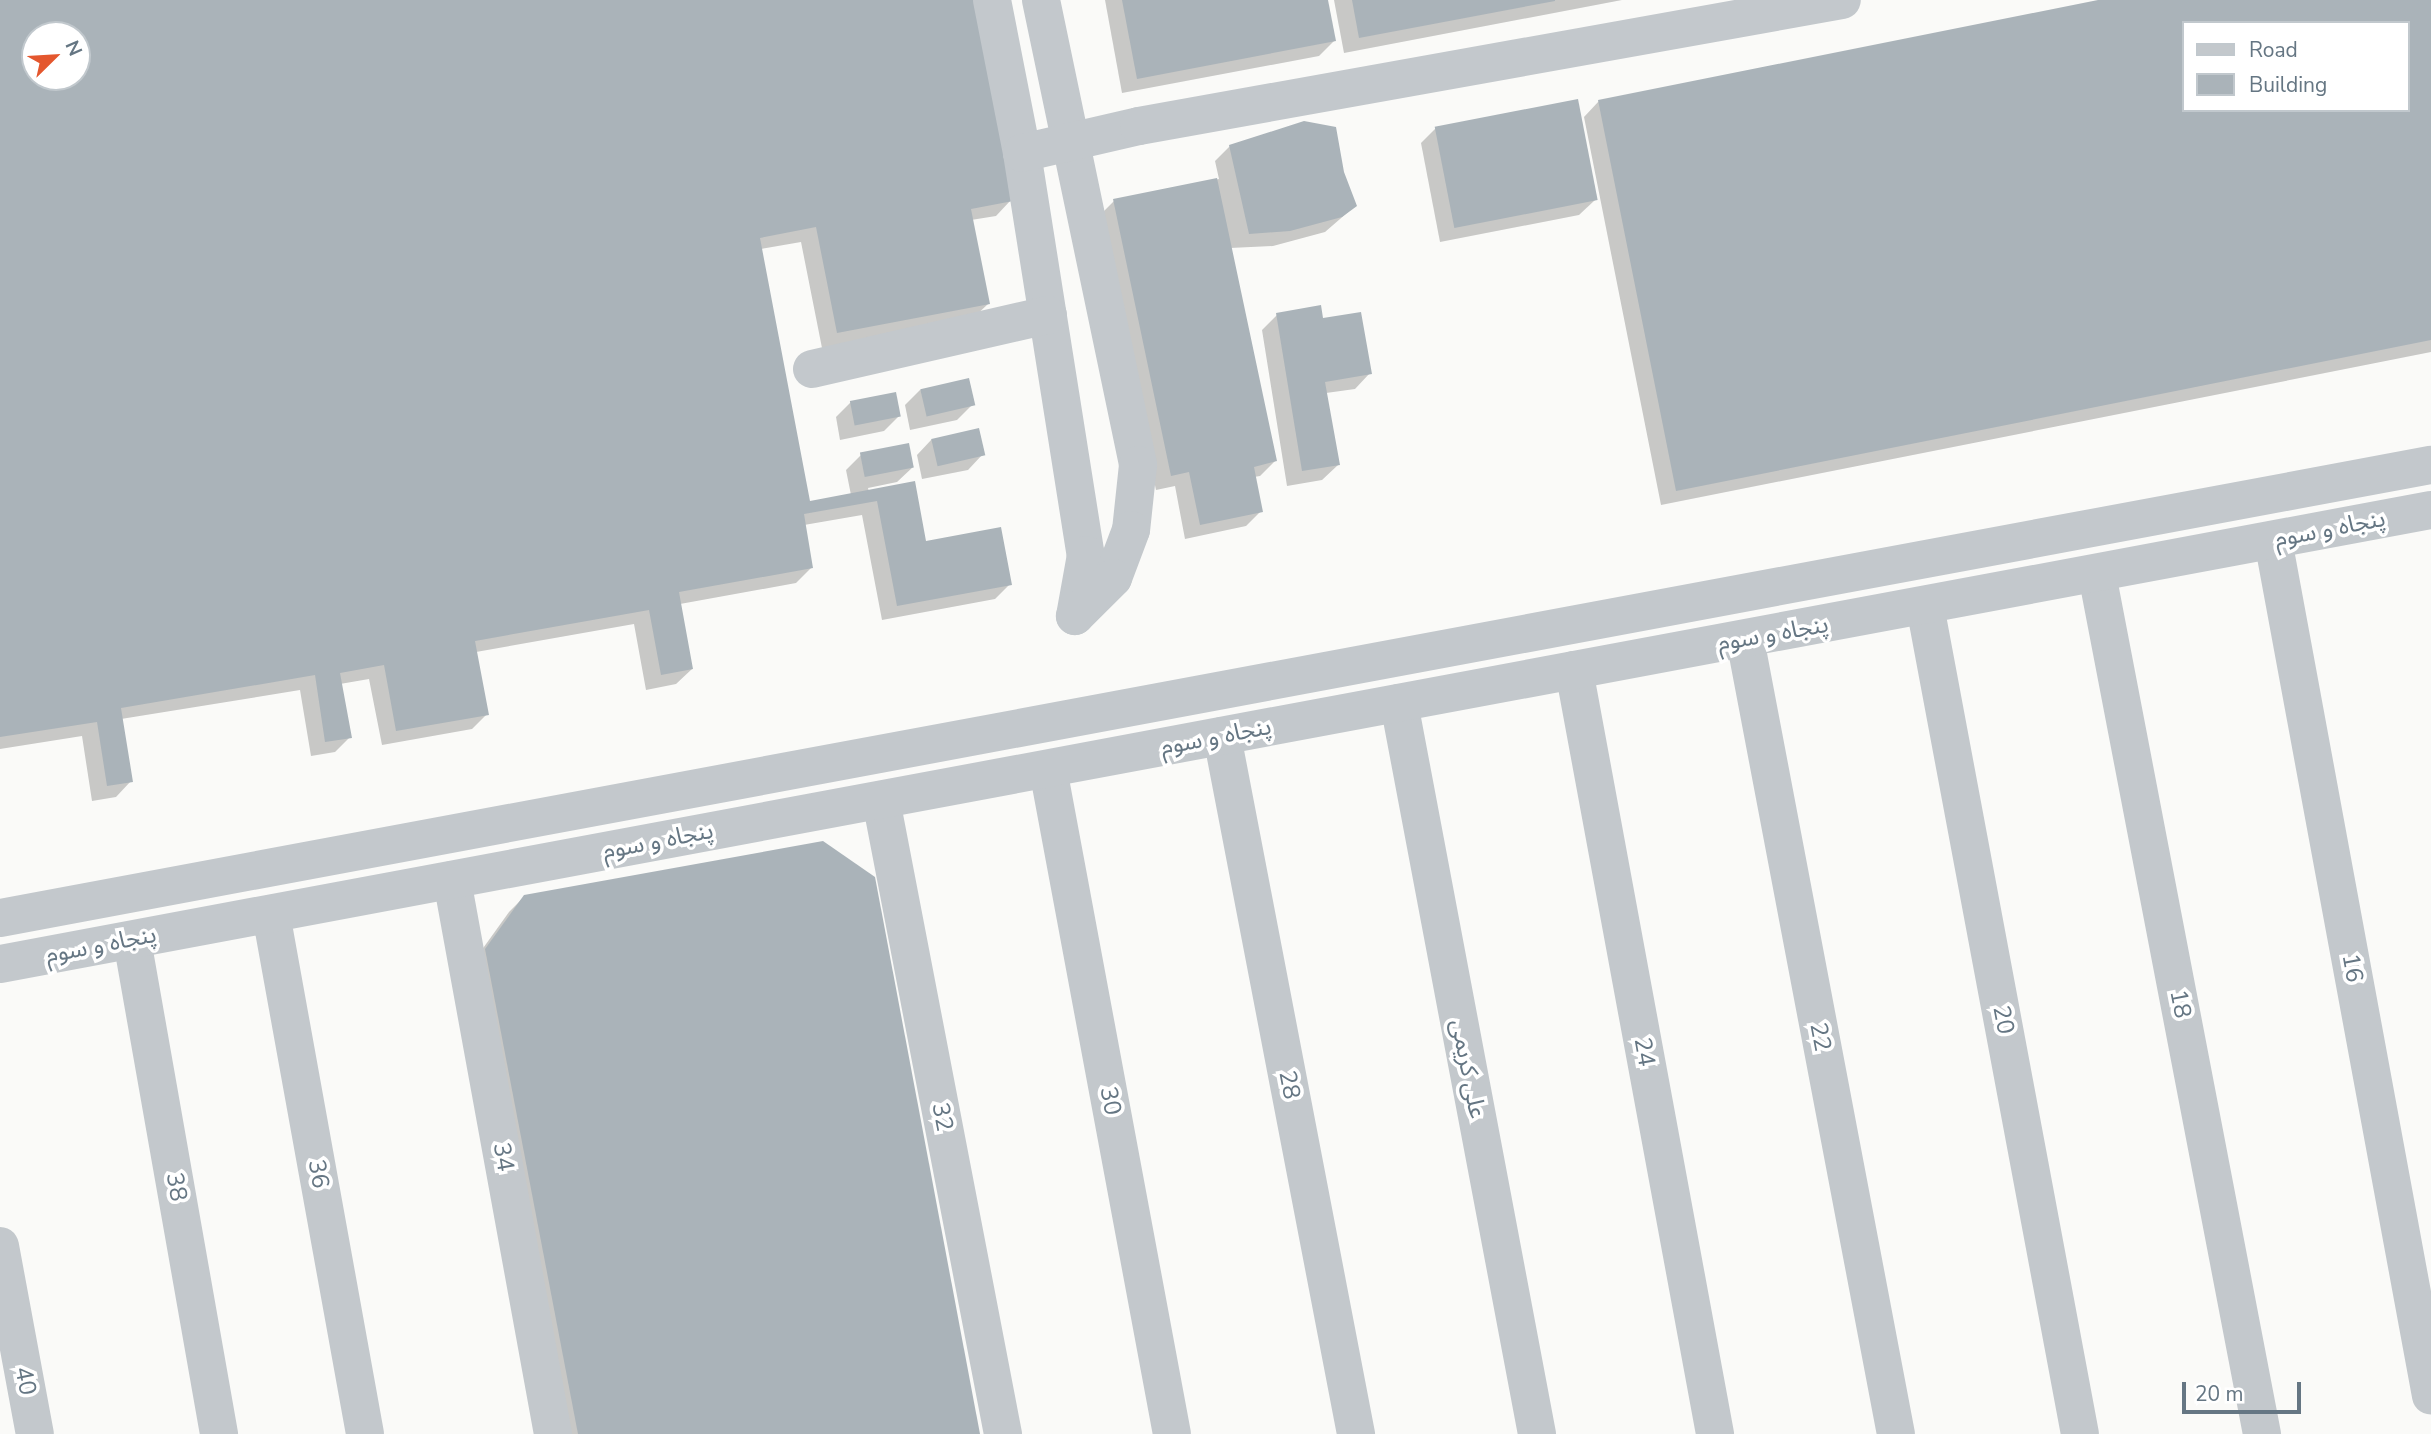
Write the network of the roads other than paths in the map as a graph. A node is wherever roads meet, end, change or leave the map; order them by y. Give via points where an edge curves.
1 (992, 0) edge
2 (1041, 0) edge
3 (1842, 0) edge
4 (1069, 140) junction
5 (1022, 153) junction
6 (1048, 315) junction
7 (811, 369) dead end
8 (2431, 465) edge
9 (2431, 510) edge
10 (2273, 540) junction
11 (2097, 574) junction
12 (1925, 606) junction
13 (1745, 639) junction
14 (1574, 670) junction
15 (1399, 703) junction
16 (1222, 736) junction
17 (1048, 769) junction
18 (881, 800) junction
19 (452, 880) junction
20 (271, 914) junction
21 (0, 918) edge
22 (132, 940) junction
23 (0, 964) edge
24 (0, 1246) edge
25 (2431, 1396) edge
26 (35, 1434) edge
27 (219, 1434) edge
28 (365, 1434) edge
29 (553, 1434) edge
30 (1003, 1434) edge
31 (1172, 1434) edge
32 (1356, 1434) edge
33 (1537, 1434) edge
34 (1715, 1434) edge
35 (1896, 1434) edge
36 (2080, 1434) edge
37 (2262, 1434) edge

1 - 5 street
2 - 4 street
3 - 4 street
4 - 5 street
4 - 6 street via 1138,466 1131,530 1114,578 1075,615 1086,555
5 - 6 street
6 - 7 street
8 - 21 street, پنجاه و سوم
9 - 10 street, پنجاه و سوم
10 - 11 street, پنجاه و سوم
10 - 25 street, 16
11 - 12 street, پنجاه و سوم
11 - 37 street, 18
12 - 13 street, پنجاه و سوم
12 - 36 street, 20
13 - 14 street, پنجاه و سوم
13 - 35 street, 22
14 - 15 street, پنجاه و سوم
14 - 34 street, 24
15 - 16 street, پنجاه و سوم
15 - 33 street, علی کریمی
16 - 17 street, پنجاه و سوم
16 - 32 street, 28
17 - 18 street, پنجاه و سوم
17 - 31 street, 30
18 - 19 street, پنجاه و سوم
18 - 30 street, 32
19 - 20 street, پنجاه و سوم
19 - 29 street, 34
20 - 22 street, پنجاه و سوم
20 - 28 street, 36
22 - 23 street, پنجاه و سوم
22 - 27 street, 38
24 - 26 street, 40

